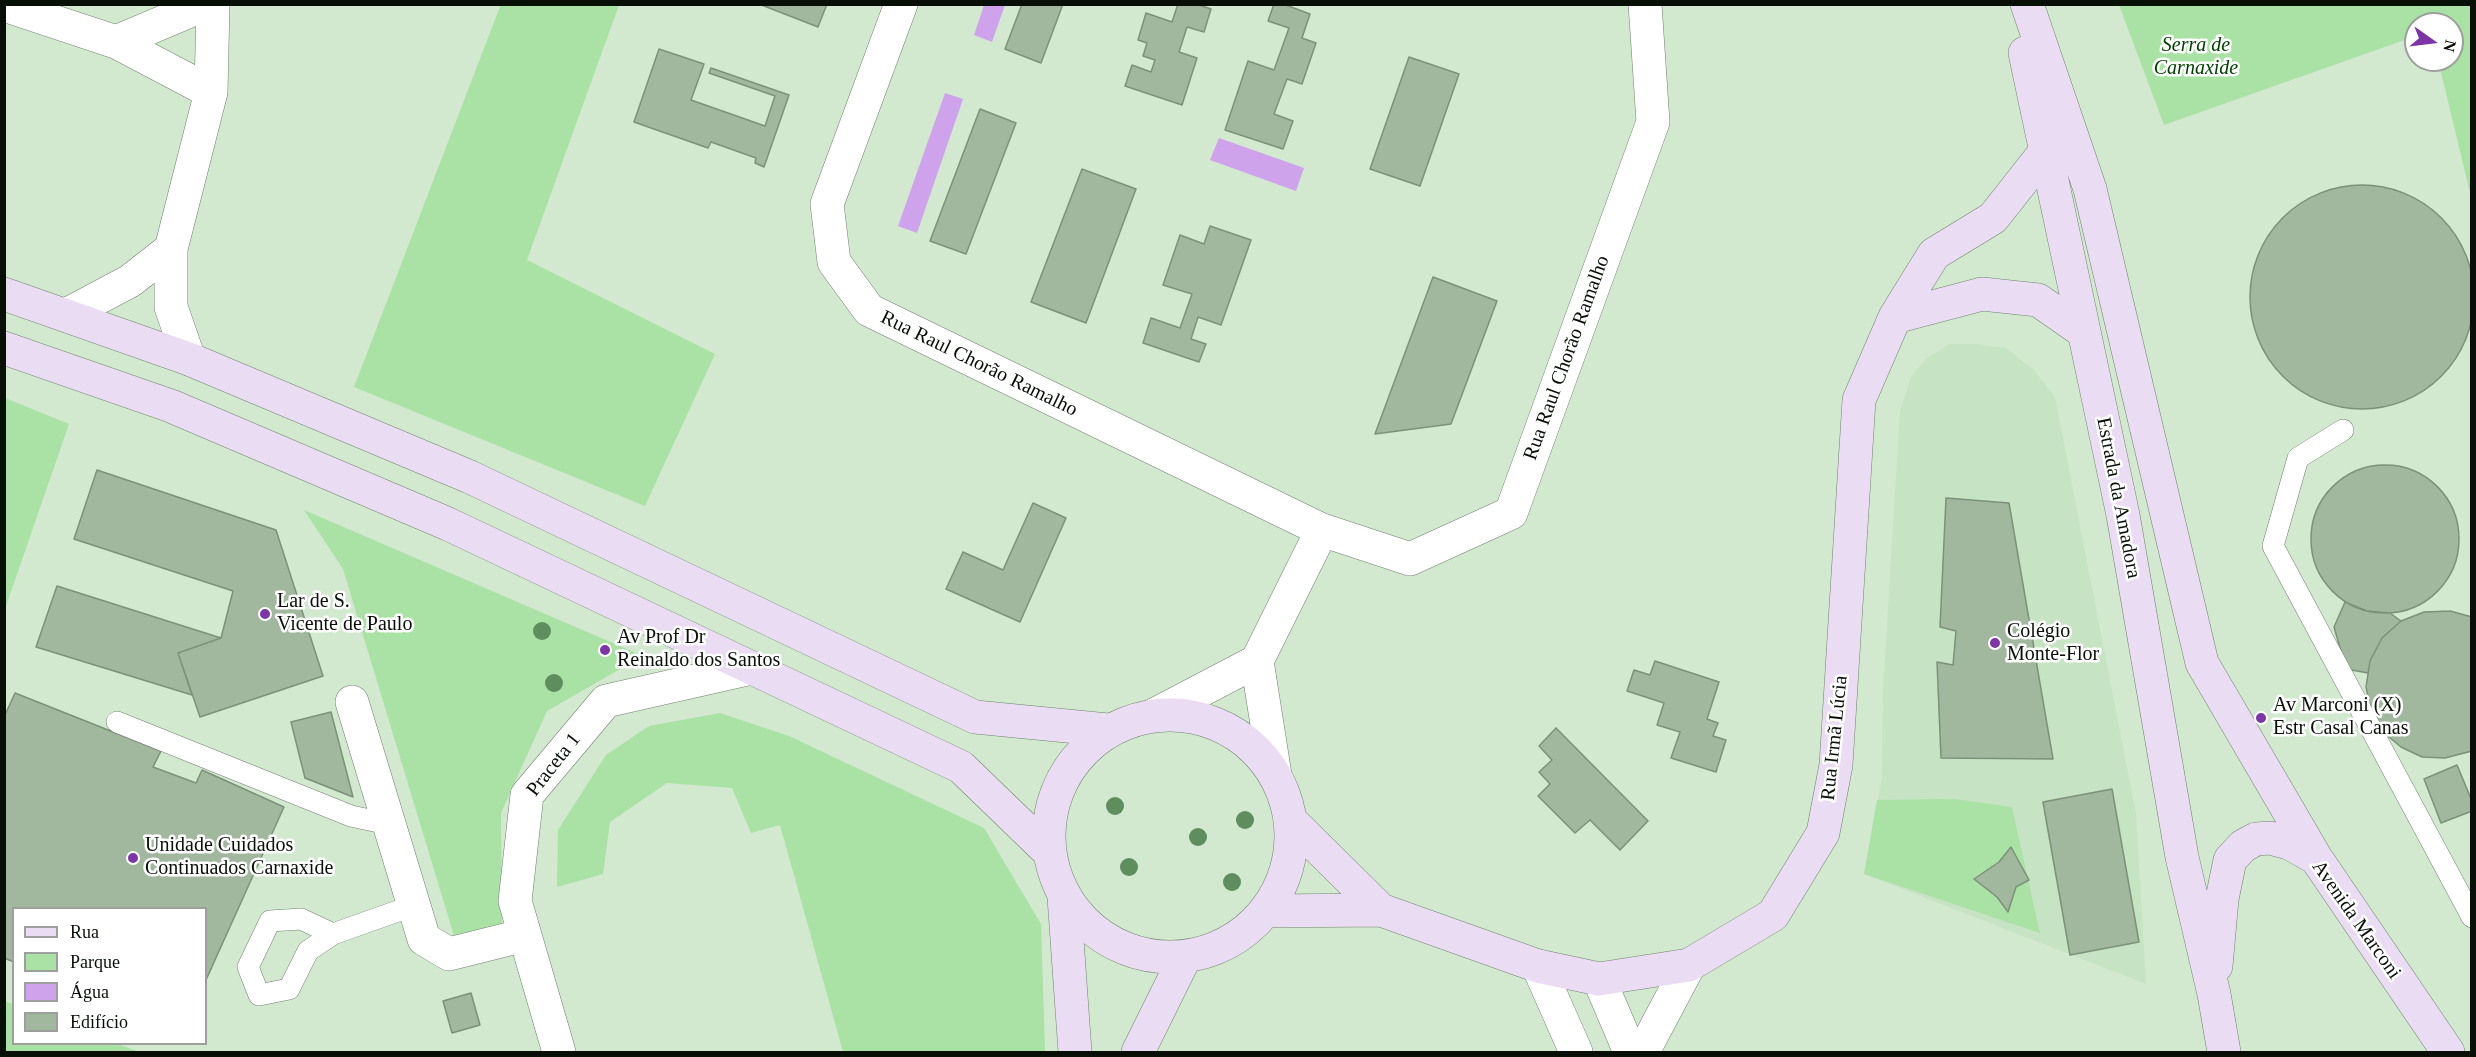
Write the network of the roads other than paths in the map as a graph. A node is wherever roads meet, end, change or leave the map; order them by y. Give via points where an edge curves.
1 (206, 4) edge
2 (213, 4) edge
3 (901, 4) edge
4 (1645, 4) edge
5 (2015, 4) edge
6 (2027, 4) edge
7 (4, 5) edge
8 (116, 42) junction
9 (211, 92) junction
10 (2045, 152) junction
11 (171, 249) junction
12 (4, 294) edge
13 (66, 315) junction
14 (1895, 317) junction
15 (2084, 332) junction
16 (4, 348) edge
17 (189, 359) junction
18 (2343, 430) dead end
19 (1322, 530) junction
20 (1257, 661) junction
21 (752, 668) junction
22 (352, 702) dead end
23 (1154, 715) junction
24 (117, 722) dead end
25 (1108, 730) junction
26 (1275, 775) junction
27 (1290, 820) junction
28 (388, 824) junction
29 (1049, 852) junction
30 (2316, 858) junction
31 (1064, 897) junction
32 (412, 906) junction
33 (1381, 910) junction
34 (1266, 911) junction
35 (2472, 917) edge
36 (333, 934) dead end
37 (525, 935) junction
38 (1185, 957) junction
39 (1538, 966) junction
40 (1689, 966) junction
41 (1599, 979) junction
42 (2214, 994) junction
43 (559, 1053) edge
44 (1075, 1053) edge
45 (1138, 1053) edge
46 (1576, 1053) edge
47 (1630, 1053) edge
48 (1642, 1053) edge
49 (2224, 1053) edge
50 (2448, 1053) edge

1 - 8 street
2 - 9 street
3 - 19 street, Rua Raul Chorão Ramalho via 827,204 834,262 869,310
4 - 19 street, Rua Raul Chorão Ramalho via 1653,122 1511,513 1410,559
5 - 10 street, Estrada da Amadora
6 - 30 street, Estrada da Amadora via 2090,189 2202,663
7 - 8 street
8 - 9 street
9 - 11 street
10 - 14 street, Rua Irmã Lúcia via 1993,218 1934,254
10 - 15 street, Estrada da Amadora
11 - 13 street via 130,281
11 - 17 street via 171,307
12 - 13 street
13 - 17 street
14 - 15 street via 1982,294 2038,300
14 - 40 street, Rua Irmã Lúcia via 1859,400 1836,765 1823,833 1773,915
15 - 42 street, Estrada da Amadora via 2123,515 2182,857
16 - 21 street via 171,406 448,524
17 - 25 street via 470,477 975,717
18 - 35 lane via 2298,459 2273,546
19 - 20 street
20 - 23 street
20 - 26 street
21 - 29 street via 961,767
21 - 37 street, Praceta 1 via 606,701 526,795 515,901
22 - 28 street
23 - 25 street
23 - 26 street via 1190,716 1224,727 1253,747
24 - 28 lane via 351,816
25 - 29 street via 1081,753 1060,782 1050,816
26 - 27 street
27 - 33 street, Rua Irmã Lúcia
27 - 34 street via 1288,862 1282,883
28 - 32 street
29 - 31 street
30 - 42 street, Avenida Marconi via 2270,838 2256,839 2243,846 2230,860 2222,900
30 - 50 street, Avenida Marconi
31 - 38 street via 1086,925 1116,946 1149,957
31 - 44 street
32 - 36 lane
32 - 37 street via 424,939 449,954
33 - 34 street, Rua Irmã Lúcia
33 - 39 street, Rua Irmã Lúcia
34 - 38 street via 1234,939 1216,949
37 - 43 street, Praceta 1
38 - 45 street
39 - 41 street, Rua Irmã Lúcia
39 - 46 street
40 - 41 street, Rua Irmã Lúcia
40 - 48 street
41 - 47 street
42 - 49 street

